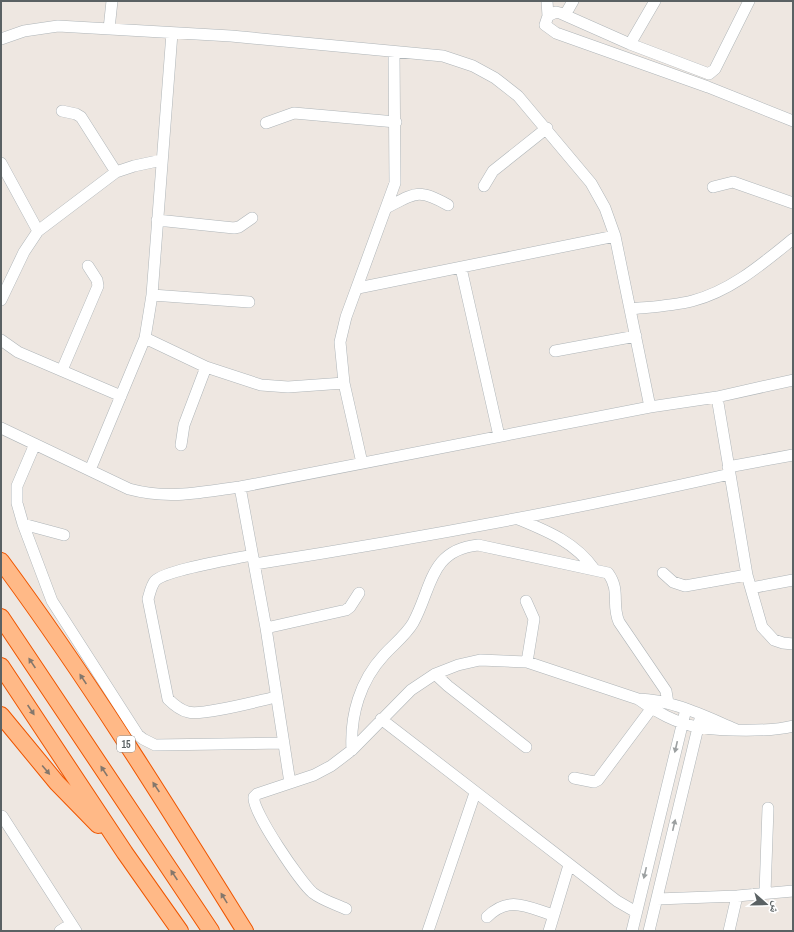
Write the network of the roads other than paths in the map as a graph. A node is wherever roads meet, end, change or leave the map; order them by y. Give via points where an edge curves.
1 (112, 1) edge
2 (547, 1) edge
3 (573, 1) edge
4 (655, 1) edge
5 (749, 1) edge
6 (565, 15) junction
7 (548, 16) junction
8 (109, 29) junction
9 (172, 33) junction
10 (1, 39) edge
11 (630, 44) junction
12 (394, 52) junction
13 (62, 112) dead end
14 (793, 121) edge
15 (396, 122) junction
16 (266, 123) dead end
17 (547, 128) junction
18 (162, 160) junction
19 (1, 163) edge
20 (116, 172) junction
21 (484, 186) dead end
22 (712, 187) dead end
23 (793, 203) edge
24 (448, 206) dead end
25 (386, 208) junction
26 (252, 218) dead end
27 (157, 220) junction
28 (38, 231) junction
29 (615, 236) junction
30 (793, 239) edge
31 (88, 266) dead end
32 (461, 268) junction
33 (358, 288) junction
34 (152, 295) junction
35 (1, 300) edge
36 (249, 302) dead end
37 (630, 309) junction
38 (636, 336) junction
39 (145, 338) junction
40 (1, 340) edge
41 (554, 351) dead end
42 (206, 367) junction
43 (62, 370) junction
44 (793, 380) edge
45 (344, 383) junction
46 (121, 396) junction
47 (717, 397) junction
48 (650, 407) junction
49 (1, 428) edge
50 (499, 436) junction
51 (34, 444) junction
52 (181, 444) dead end
53 (793, 456) edge
54 (362, 463) junction
55 (90, 470) junction
56 (729, 471) junction
57 (240, 487) junction
58 (517, 519) junction
59 (23, 524) junction
60 (64, 535) dead end
61 (253, 560) junction
62 (1, 561) edge
63 (594, 569) junction
64 (663, 573) dead end
65 (747, 575) junction
66 (793, 580) edge
67 (751, 588) junction
68 (359, 593) dead end
69 (526, 601) dead end
70 (1, 616) edge
71 (266, 628) junction
72 (793, 644) edge
73 (527, 662) junction
74 (1, 666) edge
75 (436, 674) junction
76 (276, 697) junction
77 (668, 703) junction
78 (652, 704) junction
79 (686, 709) junction
80 (1, 715) edge
81 (701, 715) junction
82 (381, 719) junction
83 (682, 722) junction
84 (793, 726) edge
85 (698, 727) junction
86 (735, 729) junction
87 (283, 743) junction
88 (526, 747) dead end
89 (352, 750) junction
90 (574, 778) dead end
91 (290, 784) junction
92 (475, 793) junction
93 (768, 808) dead end
94 (2, 816) edge
95 (125, 853) junction
96 (569, 865) junction
97 (793, 891) edge
98 (765, 893) junction
99 (737, 896) junction
100 (657, 899) junction
101 (346, 909) dead end
102 (636, 912) junction
103 (553, 915) junction
104 (487, 917) dead end
105 (74, 927) edge
106 (60, 931) edge
107 (180, 931) edge
108 (212, 931) edge
109 (245, 931) edge
110 (428, 931) edge
111 (550, 931) edge
112 (632, 931) edge
113 (649, 931) edge
114 (729, 931) edge

1 - 8 street
2 - 7 street
3 - 6 street
4 - 11 street
5 - 11 street via 715,69 709,74
6 - 7 street via 556,12
6 - 11 street
7 - 14 street via 546,24 556,33 708,87
8 - 9 street
8 - 10 street via 58,26 24,31
9 - 12 street via 231,36
9 - 18 street
12 - 15 street
12 - 17 street via 443,56 473,66 495,78 518,96
13 - 20 street via 81,117
15 - 16 street via 294,113
15 - 25 street via 396,175
17 - 21 street via 493,171
17 - 29 street via 591,183 605,208
18 - 20 street
18 - 27 street
19 - 28 street
20 - 28 street
22 - 23 street via 733,182
24 - 25 street via 430,196 418,193
25 - 33 street
26 - 27 street via 234,228
27 - 34 street
28 - 35 street via 24,252
29 - 32 street
29 - 37 street
30 - 37 street via 764,263 722,290 690,301
31 - 43 street via 98,286
32 - 33 street
32 - 50 street
33 - 45 street via 346,317 340,342
34 - 36 street
34 - 39 street
37 - 38 street
38 - 41 street
38 - 48 street
39 - 42 street
39 - 46 street
40 - 43 street via 18,352
42 - 45 street via 273,387
42 - 52 street via 184,425
43 - 46 street
44 - 47 street
45 - 54 street
46 - 55 street
47 - 48 street
47 - 56 street
48 - 50 street
49 - 51 street
50 - 54 street
51 - 55 street
51 - 59 street via 17,486 17,503
53 - 56 street
54 - 57 street
55 - 57 street via 130,489 150,494 171,496
56 - 58 street via 578,508
56 - 65 street
57 - 61 street
58 - 61 street via 409,539
58 - 63 street via 558,536 587,559
59 - 60 street
59 - 87 street via 52,601 71,634 143,739 155,745
61 - 71 street
61 - 76 street via 164,576 156,580 148,599 168,699 173,704 196,713
109 -> 62 highway, 15 via 160,794 38,610
63 - 77 street via 608,573 612,578 619,622 666,691
63 - 89 street via 478,545 449,554 440,562 432,576 412,624 369,672 352,724
64 - 65 street via 673,582 685,586
65 - 67 street
66 - 67 street
67 - 72 street via 762,627 768,635 783,644
68 - 71 street via 346,610
69 - 73 street via 534,619
108 -> 70 highway
71 - 76 street
73 - 75 street via 480,660
73 - 78 street
74 -> 95 highway
75 - 82 street via 410,690
75 - 88 street
76 - 87 street
77 - 78 street
77 - 79 street
78 - 83 street
78 - 90 street via 598,780 594,782
79 - 81 street
79 - 83 street
80 -> 95 highway via 57,783
81 - 85 street
81 - 86 street
82 - 89 street
82 - 92 street
83 - 85 street
83 -> 102 street
84 - 86 street via 779,729
85 - 86 street
100 -> 85 street
87 - 91 street
89 - 91 street via 331,766
91 - 101 street via 257,794 254,797 254,804 263,823 305,886 320,897
92 - 96 street
92 - 110 street
93 - 98 street
94 - 105 street
95 - 107 highway
96 - 102 street
96 - 103 street
97 - 98 street
98 - 99 street
99 - 100 street
99 - 114 street
100 - 113 street
102 - 112 street
103 - 104 street via 508,904 495,909
103 - 111 street
105 - 106 street

